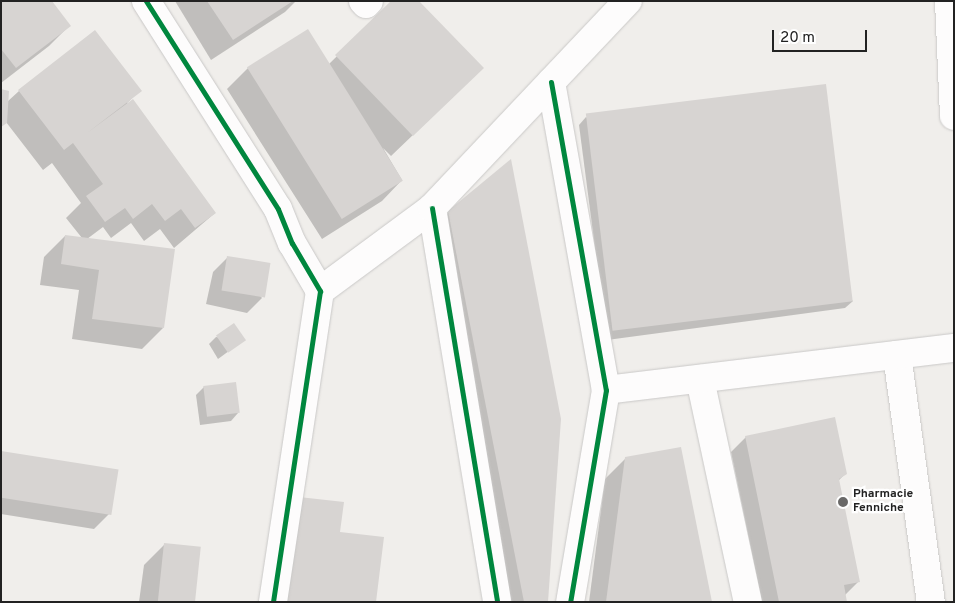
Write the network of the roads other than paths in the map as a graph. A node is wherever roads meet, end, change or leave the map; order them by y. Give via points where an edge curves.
1 (146, 1) edge
2 (363, 1) edge
3 (369, 1) edge
4 (628, 1) edge
5 (949, 1) edge
6 (551, 82) junction
7 (954, 116) edge
8 (432, 208) junction
9 (320, 291) junction
10 (954, 348) edge
11 (897, 355) junction
12 (700, 379) junction
13 (606, 390) junction
14 (273, 602) edge
15 (496, 602) edge
16 (570, 602) edge
17 (748, 602) edge
18 (931, 602) edge

1 - 9 street via 278,209 292,243
2 - 3 street via 366,4
4 - 6 street
5 - 7 street
6 - 8 street
6 - 13 street
8 - 9 street
8 - 15 street
9 - 14 street
10 - 11 street
11 - 12 street
11 - 18 street
12 - 13 street
12 - 17 street
13 - 16 street

